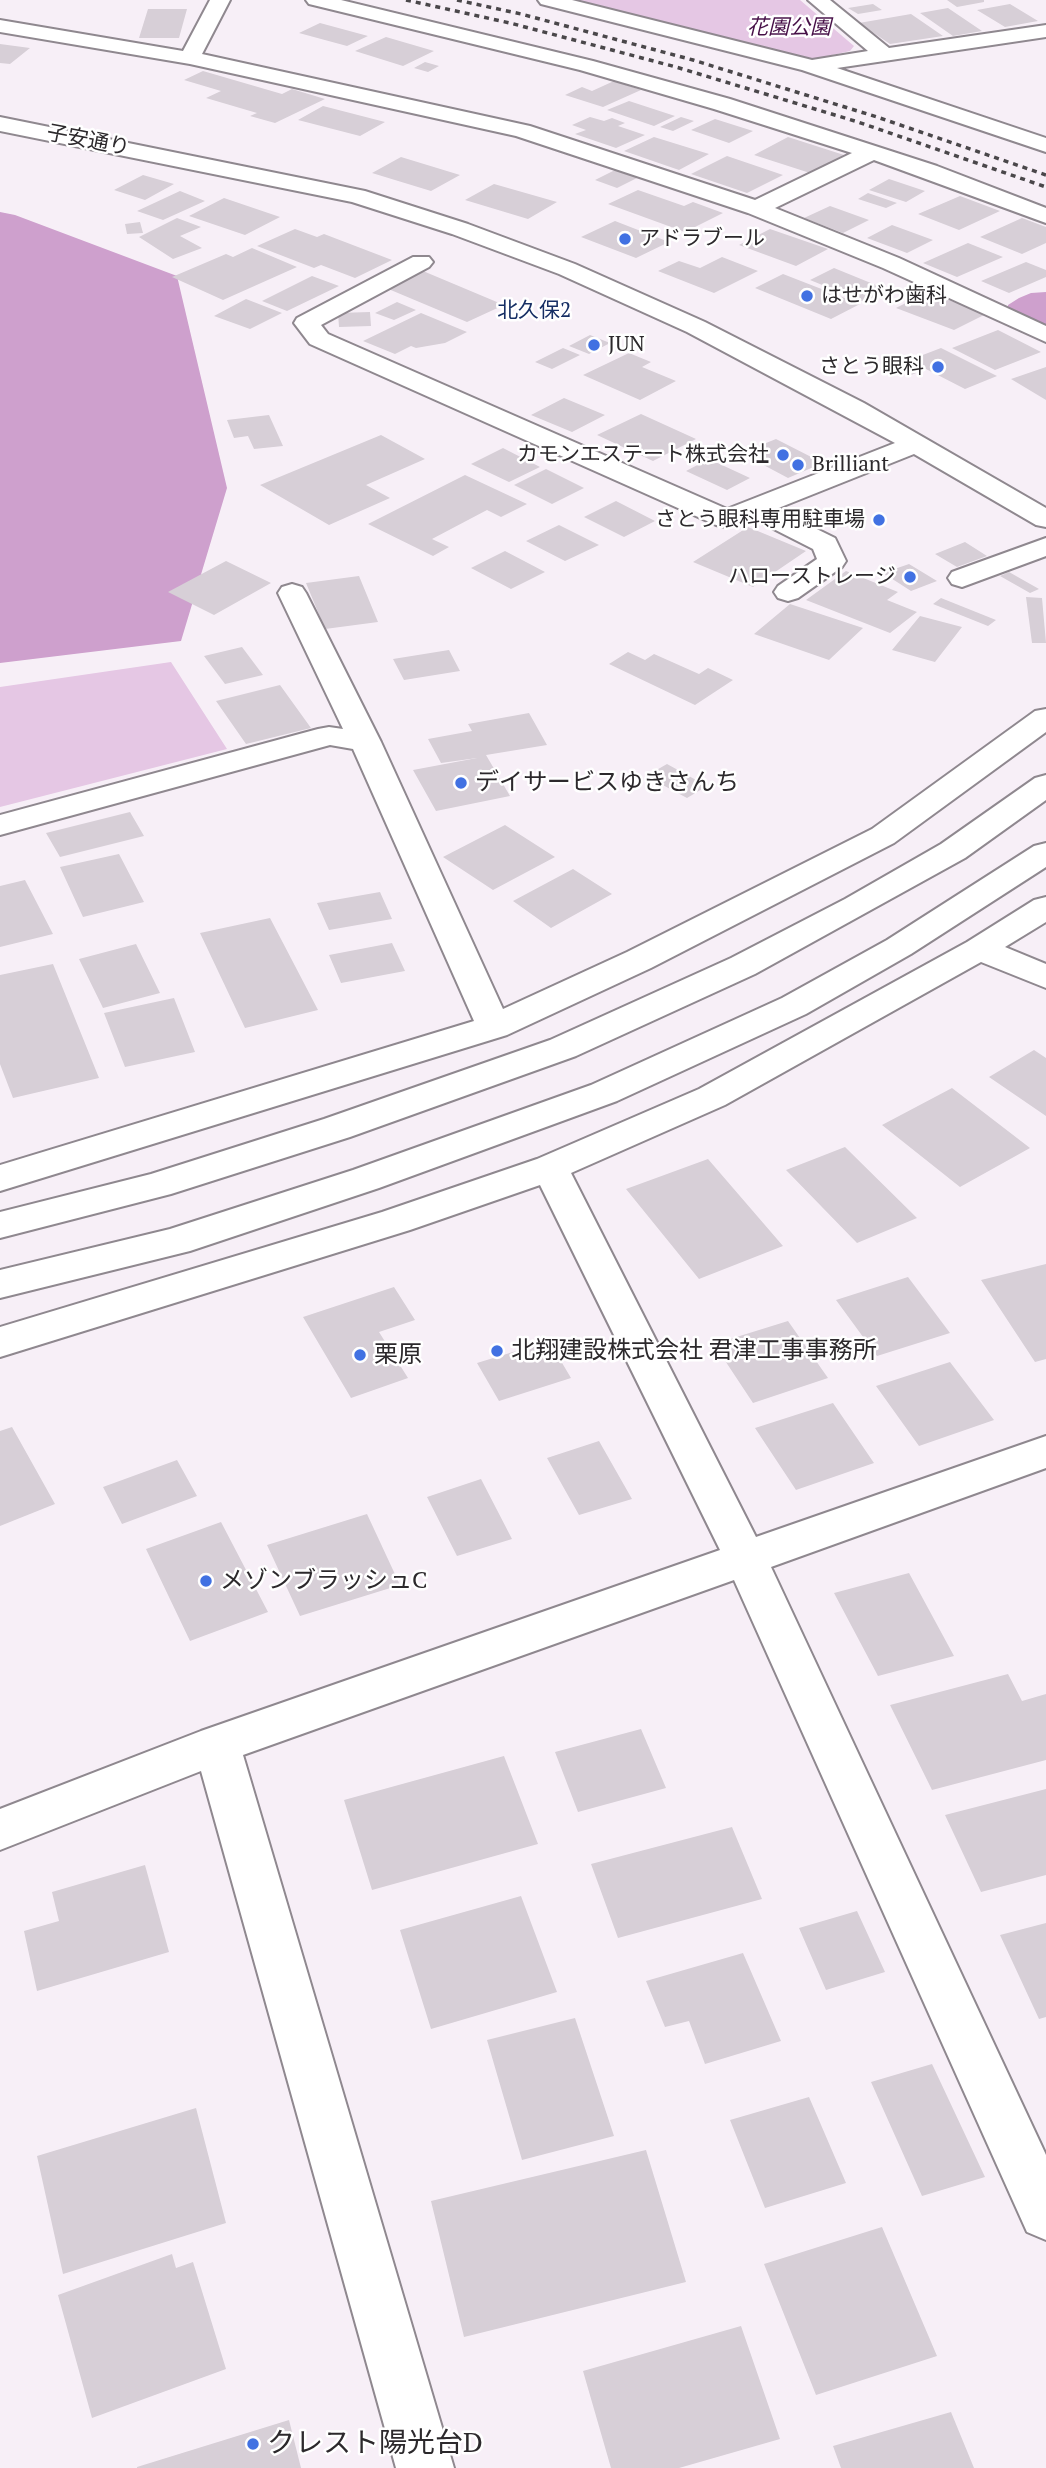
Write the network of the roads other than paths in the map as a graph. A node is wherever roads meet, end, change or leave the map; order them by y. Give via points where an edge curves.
1 (220, 0) edge
2 (316, 0) edge
3 (548, 0) edge
4 (818, 0) edge
5 (0, 26) edge
6 (1046, 31) edge
7 (885, 55) junction
8 (190, 58) junction
9 (808, 66) junction
10 (0, 124) edge
11 (1046, 145) edge
12 (869, 154) junction
13 (756, 208) junction
14 (1046, 216) edge
15 (421, 262) dead end
16 (1046, 335) edge
17 (916, 444) junction
18 (753, 508) junction
19 (1046, 519) edge
20 (1046, 546) edge
21 (962, 578) dead end
22 (788, 592) dead end
23 (292, 593) dead end
24 (1046, 718) edge
25 (365, 742) junction
26 (1046, 785) edge
27 (0, 825) edge
28 (1046, 853) edge
29 (1046, 908) edge
30 (979, 949) junction
31 (1046, 977) edge
32 (494, 1027) junction
33 (550, 1168) junction
34 (0, 1178) edge
35 (0, 1225) edge
36 (0, 1284) edge
37 (0, 1342) edge
38 (1046, 1452) edge
39 (746, 1559) junction
40 (217, 1745) junction
41 (0, 1830) edge
42 (1046, 2214) edge
43 (425, 2468) edge

1 - 8 street
2 - 12 street via 586,65 722,104
3 - 9 street
4 - 7 street
5 - 8 street
6 - 7 street
7 - 9 street
8 - 13 street via 522,131
9 - 11 street
10 - 17 street, 子安通り via 357,196 460,229 567,269 696,327
12 - 13 street
12 - 14 street via 929,171
13 - 16 street via 891,263
15 - 18 street via 306,323 319,339 726,519
17 - 18 street
17 - 19 street, 子安通り
18 - 22 street via 825,544 832,561
20 - 21 street
23 - 25 street
24 - 32 street via 883,836 639,960
25 - 27 street via 329,736
25 - 32 street
26 - 35 street via 953,851 857,906 743,966 563,1048 184,1177
28 - 36 street via 900,947 794,1006 604,1093 176,1241
29 - 30 street
30 - 31 street
30 - 33 street via 712,1097
32 - 34 street
33 - 37 street via 396,1221
33 - 39 street
38 - 39 street
39 - 40 street
39 - 42 street
40 - 41 street
40 - 43 street

